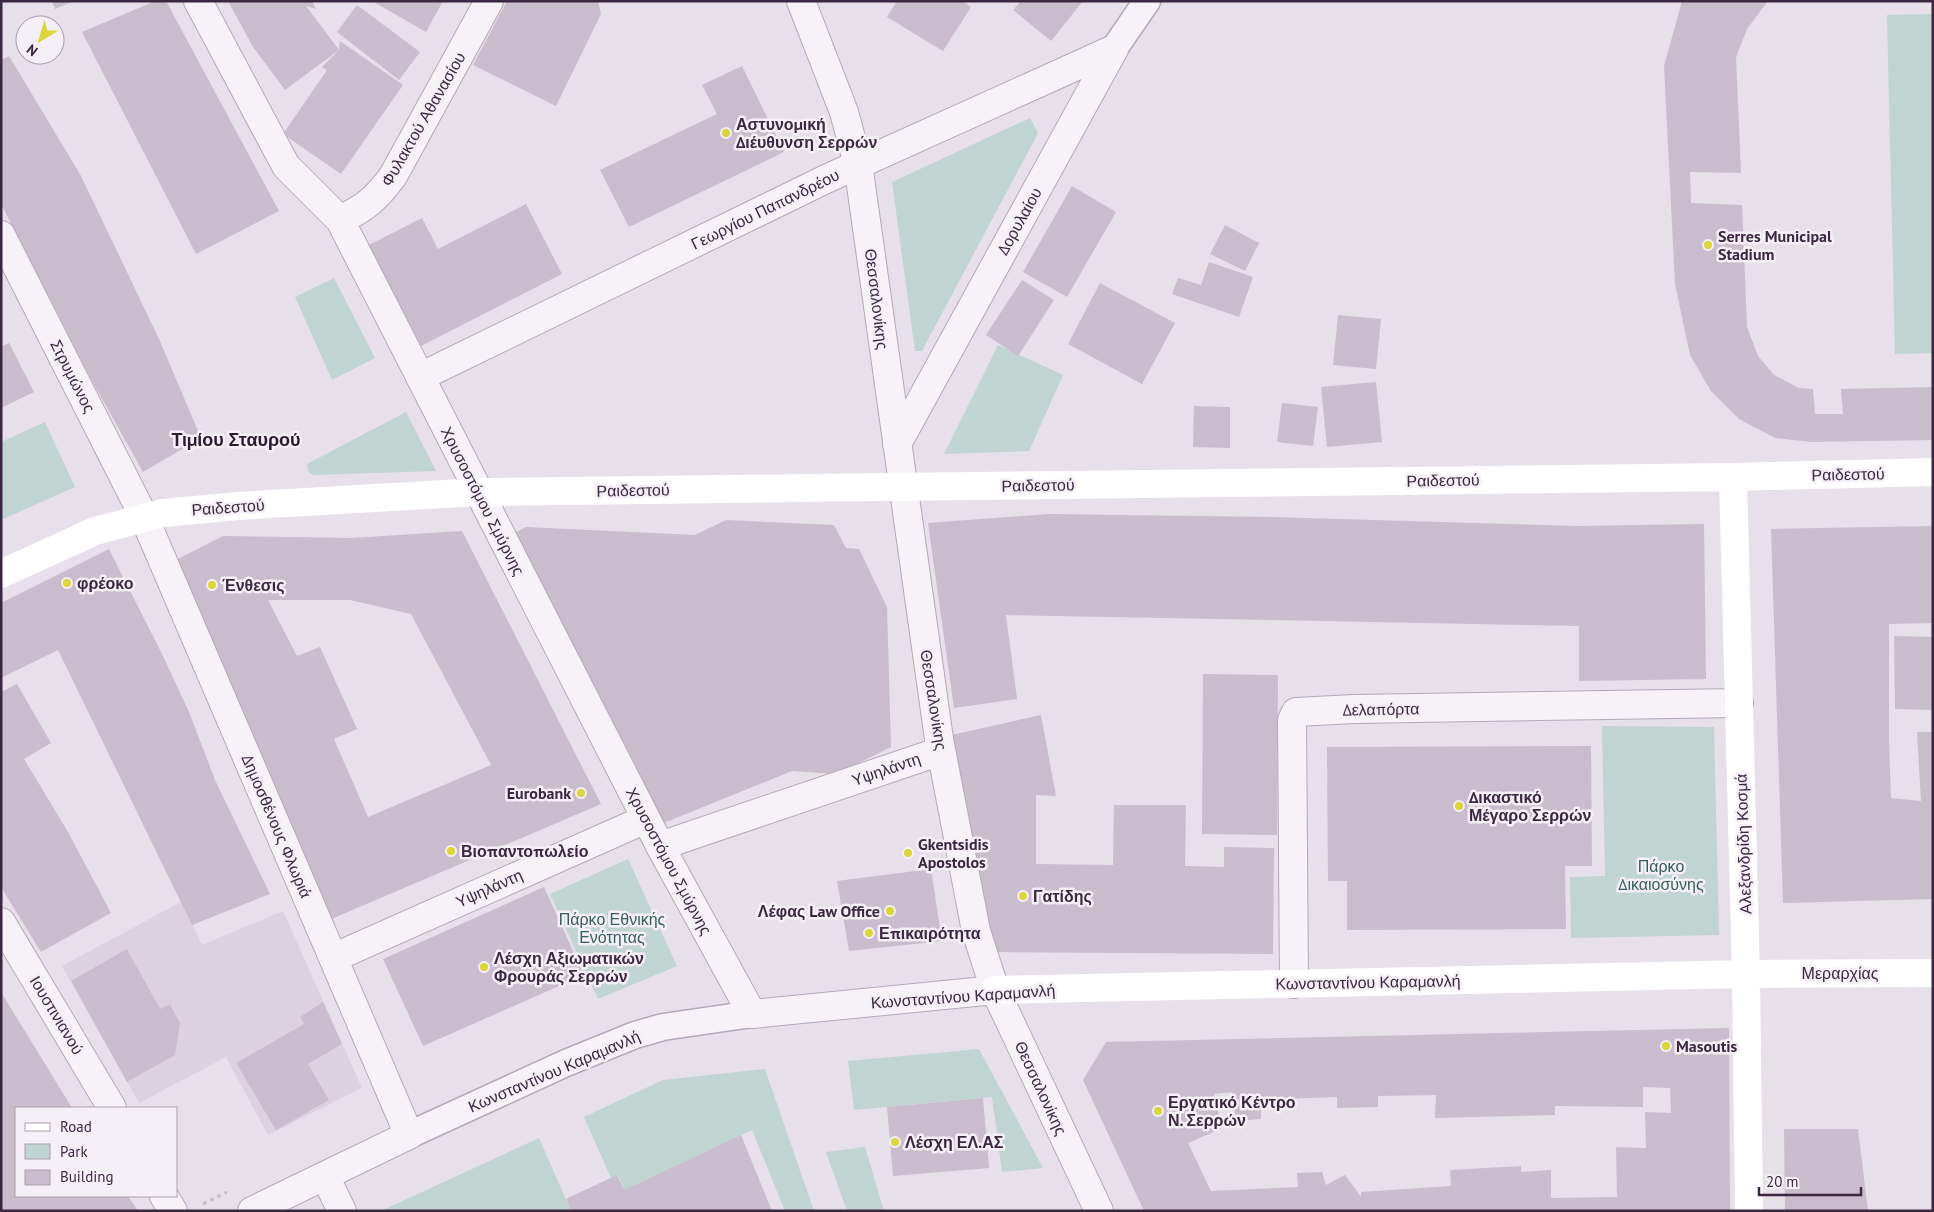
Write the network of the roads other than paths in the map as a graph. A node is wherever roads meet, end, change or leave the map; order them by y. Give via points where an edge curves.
1 (198, 1) edge
2 (489, 1) edge
3 (801, 1) edge
4 (1147, 1) edge
5 (1114, 49) junction
6 (858, 164) junction
7 (340, 220) junction
8 (1, 235) edge
9 (420, 377) junction
10 (897, 444) junction
11 (1933, 472) edge
12 (1733, 477) junction
13 (903, 486) junction
14 (479, 492) junction
15 (144, 517) junction
16 (1, 574) edge
17 (1739, 703) junction
18 (941, 750) junction
19 (646, 819) junction
20 (660, 846) junction
21 (1, 922) edge
22 (333, 958) junction
23 (1933, 973) edge
24 (1746, 974) junction
25 (1294, 984) junction
26 (995, 990) junction
27 (752, 1014) junction
28 (111, 1107) edge
29 (409, 1135) junction
30 (325, 1176) junction
31 (165, 1197) edge
32 (173, 1211) edge
33 (252, 1211) edge
34 (342, 1211) edge
35 (1099, 1211) edge
36 (1749, 1211) edge

1 - 7 street, Χρυσοστόμου Σμύρνης via 286,166
2 - 7 street, Φυλακτού Αθανασίου via 393,176 364,208
3 - 6 street, Θεσσαλονίκης via 844,112
4 - 5 street, Δορυλαίου
5 - 6 street, Γεωργίου Παπανδρέου
5 - 10 street, Δορυλαίου
6 - 9 street, Γεωργίου Παπανδρέου
6 - 10 street, Θεσσαλονίκης
7 - 9 street, Χρυσοστόμου Σμύρνης
8 - 15 street, Στρυμώνος
9 - 14 street, Χρυσοστόμου Σμύρνης
10 - 13 street, Θεσσαλονίκης
11 - 12 main road, Ραιδεστού
12 - 13 main road, Ραιδεστού
12 - 17 main road, Αλεξανδρίδη Κοσμά
13 - 14 main road, Ραιδεστού
13 - 18 street, Θεσσαλονίκης
14 - 15 main road, Ραιδεστού via 181,510
14 - 19 street, Χρυσοστόμου Σμύρνης
15 - 16 main road via 95,531
15 - 22 street, Δημοσθένους Φλωριά
17 - 24 main road, Αλεξανδρίδη Κοσμά
17 - 25 street, Δελαπόρτα via 1296,712 1292,720
18 - 20 street, Υψηλάντη
18 - 26 street, Θεσσαλονίκης via 976,931
19 - 20 street, Χρυσοστόμου Σμύρνης
19 - 22 street, Υψηλάντη
20 - 27 street, Χρυσοστόμου Σμύρνης
21 - 28 street, Ιουστινιανού
22 - 29 street, Δημοσθένους Φλωριά
23 - 24 main road, Μεραρχίας
24 - 25 main road, Κωνσταντίνου Καραμανλή
24 - 36 main road, Αλεξανδρίδη Κοσμά
25 - 26 main road, Κωνσταντίνου Καραμανλή
26 - 27 street, Κωνσταντίνου Καραμανλή
26 - 35 street, Θεσσαλονίκης
27 - 29 street, Κωνσταντίνου Καραμανλή via 663,1028 608,1045
29 - 30 street, Κωνσταντίνου Καραμανλή
30 - 33 street, Κωνσταντίνου Καραμανλή
30 - 34 street
31 - 32 street

